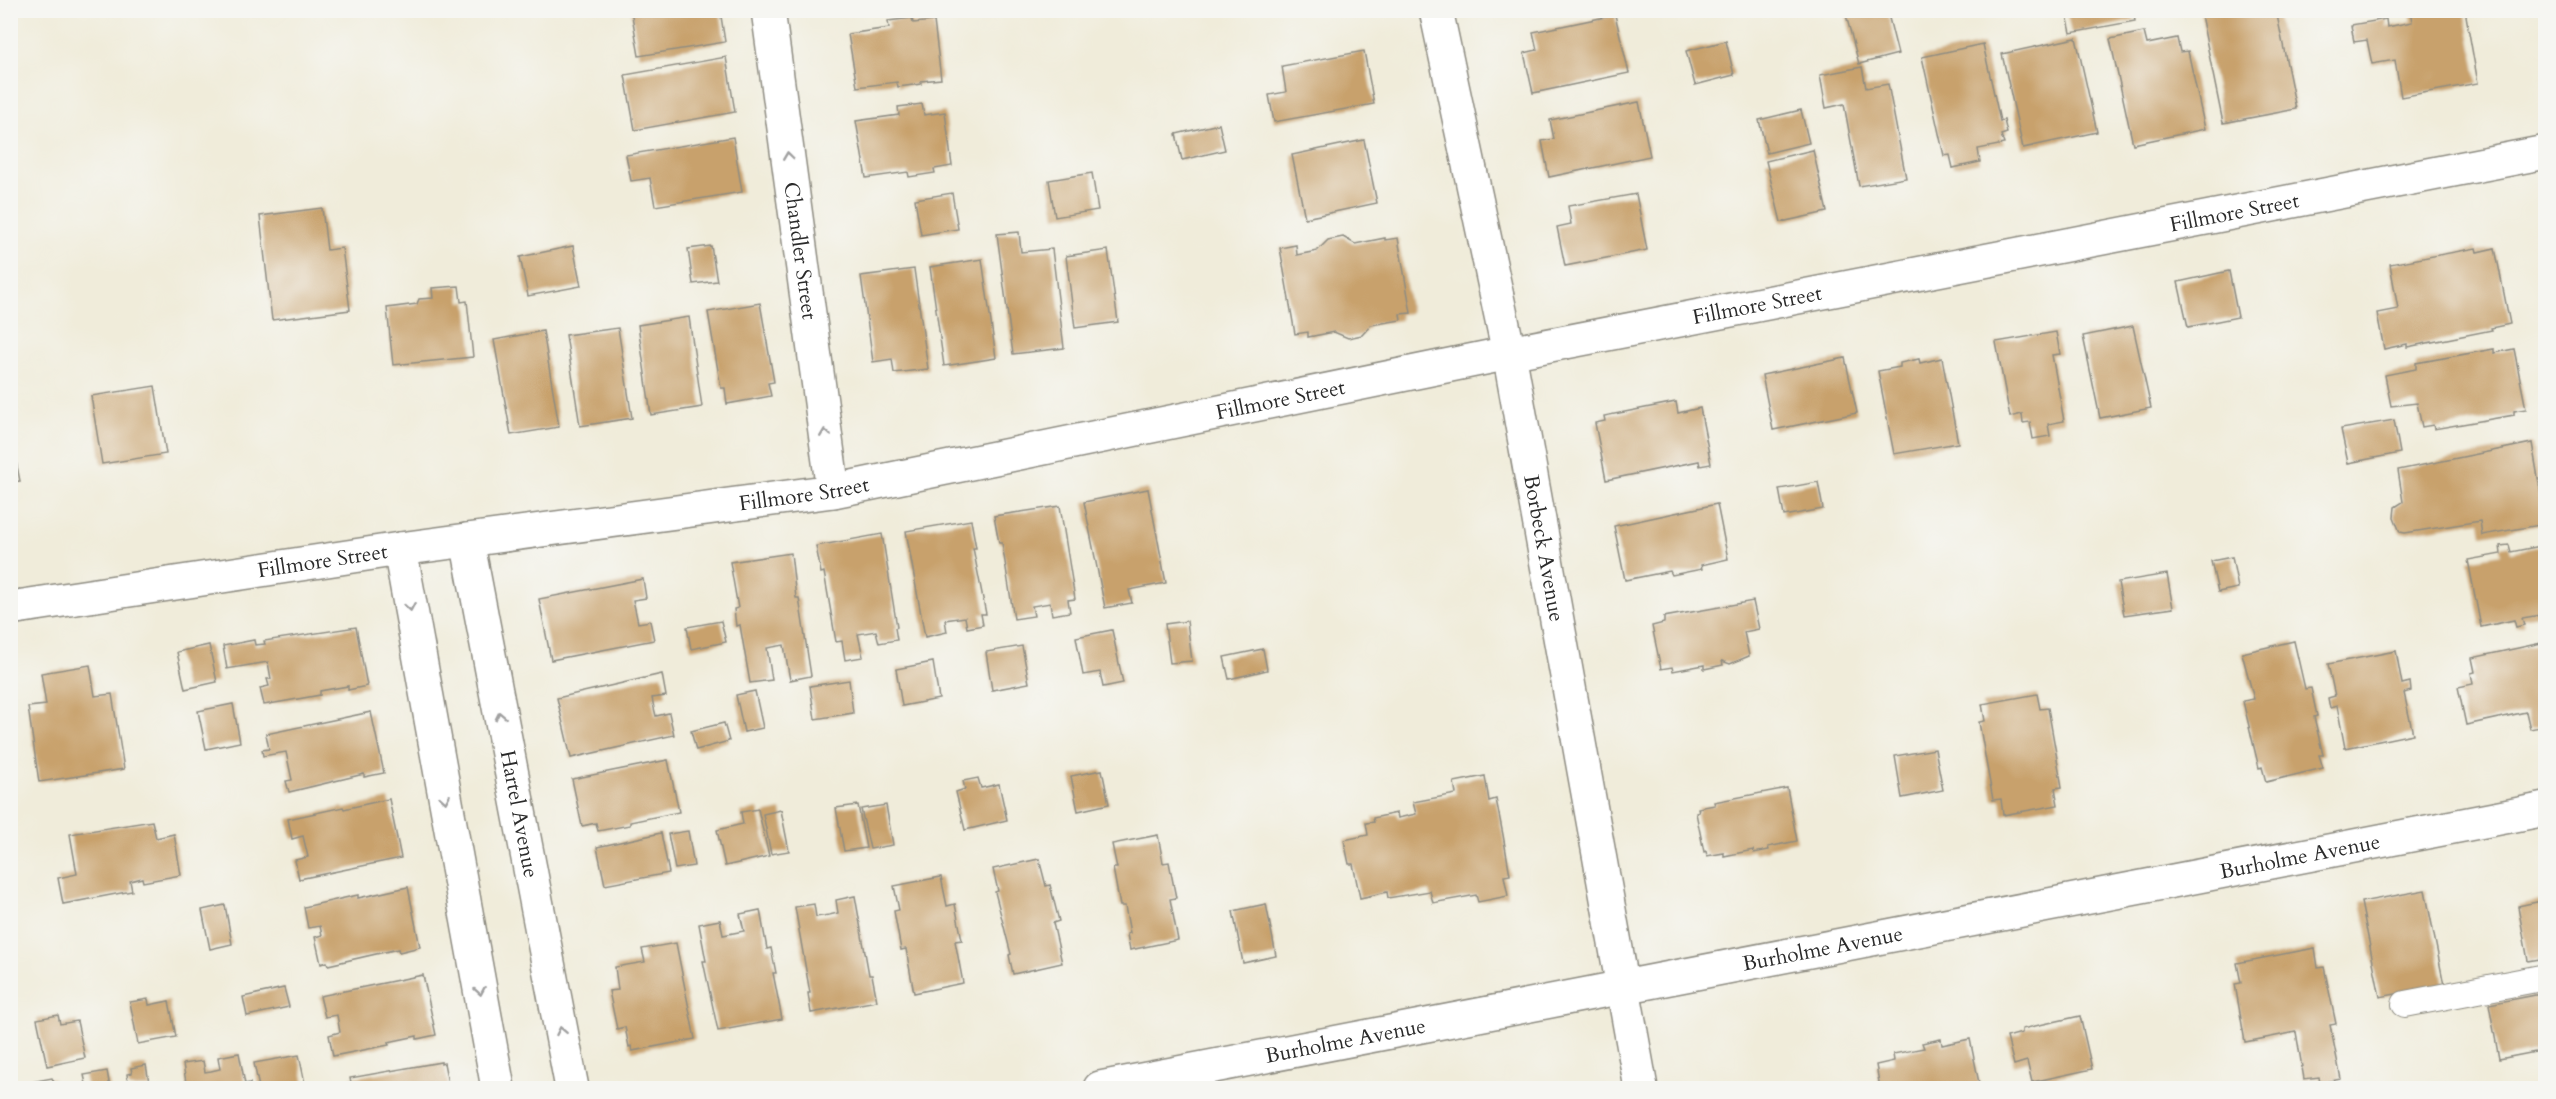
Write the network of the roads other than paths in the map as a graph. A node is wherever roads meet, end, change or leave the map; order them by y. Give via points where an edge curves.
1 (768, 10) edge
2 (1436, 10) edge
3 (2546, 152) edge
4 (1509, 353) junction
5 (833, 491) junction
6 (467, 540) junction
7 (400, 549) junction
8 (10, 608) edge
9 (2546, 809) edge
10 (2546, 977) edge
11 (1622, 988) junction
12 (2404, 1004) dead end
13 (498, 1089) edge
14 (572, 1089) edge
15 (1100, 1089) edge
16 (1641, 1089) edge

5 -> 1 street, Chandler Street
2 - 4 street, Borbeck Avenue
3 - 4 street, Fillmore Street
4 - 5 street, Fillmore Street
4 - 11 street, Borbeck Avenue
5 - 6 street, Fillmore Street
6 - 7 street, Fillmore Street
14 -> 6 street, Hartel Avenue
7 - 8 street, Fillmore Street
7 -> 13 street
9 - 11 street, Burholme Avenue
10 - 12 lane
11 - 15 street, Burholme Avenue
11 - 16 street, Borbeck Avenue

